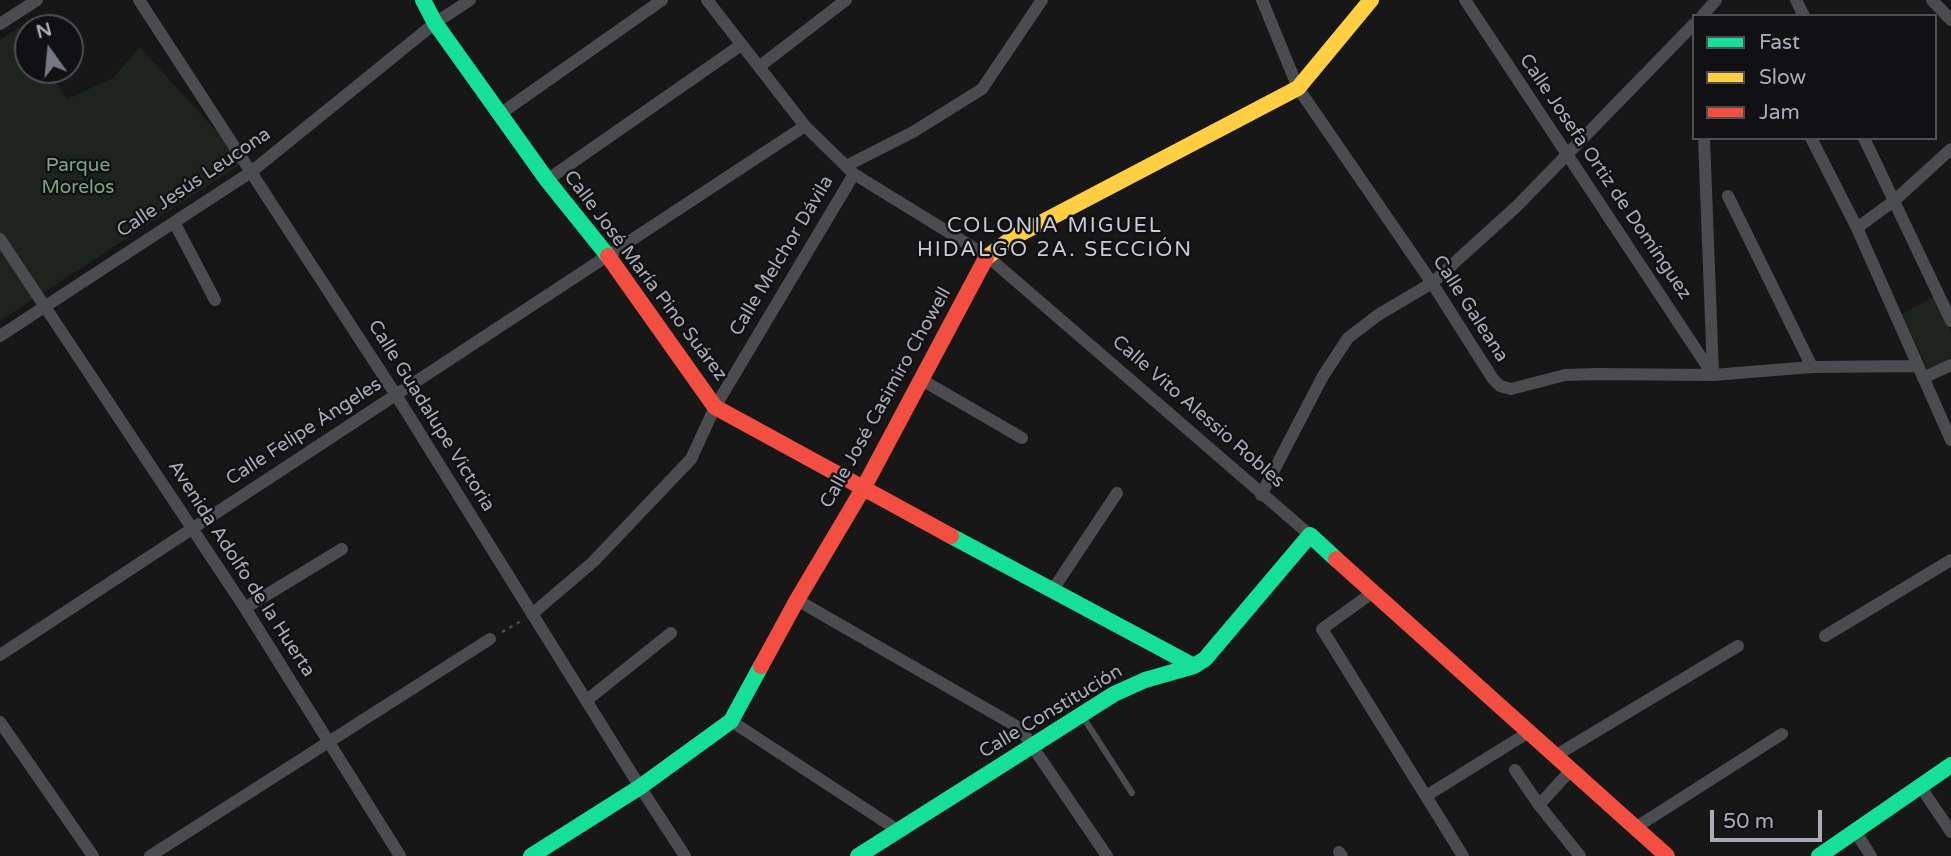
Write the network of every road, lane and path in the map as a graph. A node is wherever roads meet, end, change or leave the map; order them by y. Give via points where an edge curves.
1 (37, 0) edge
2 (139, 0) edge
3 (423, 0) edge
4 (470, 0) edge
5 (662, 0) edge
6 (707, 0) edge
7 (845, 0) edge
8 (1262, 0) edge
9 (1371, 0) edge
10 (1465, 0) edge
11 (1716, 0) edge
12 (1932, 0) edge
13 (1036, 3) edge
14 (1704, 14) edge
15 (1951, 20) edge
16 (435, 23) junction
17 (0, 24) edge
18 (1692, 26) edge
19 (741, 45) junction
20 (760, 66) junction
21 (1298, 88) junction
22 (500, 114) junction
23 (806, 126) junction
24 (1704, 140) edge
25 (1812, 140) edge
26 (1865, 140) edge
27 (1951, 149) edge
28 (1569, 155) junction
29 (850, 170) junction
30 (251, 172) junction
31 (547, 180) junction
32 (1728, 196) dead end
33 (1895, 200) junction
34 (174, 222) junction
35 (1857, 228) junction
36 (0, 239) edge
37 (608, 256) junction
38 (986, 256) junction
39 (1432, 284) junction
40 (215, 300) dead end
41 (1947, 302) edge
42 (44, 307) junction
43 (1951, 321) edge
44 (0, 336) edge
45 (1951, 365) edge
46 (1917, 366) junction
47 (1812, 368) junction
48 (1713, 375) junction
49 (1923, 378) junction
50 (922, 380) junction
51 (396, 395) junction
52 (715, 407) junction
53 (1022, 438) dead end
54 (1951, 440) edge
55 (864, 487) junction
56 (1117, 493) dead end
57 (1261, 495) junction
58 (193, 528) junction
59 (1310, 535) junction
60 (342, 549) dead end
61 (1951, 560) edge
62 (1052, 591) junction
63 (1371, 593) junction
64 (797, 600) junction
65 (246, 608) junction
66 (532, 614) junction
67 (671, 634) dead end
68 (1825, 636) dead end
69 (490, 639) joint
70 (1738, 646) dead end
71 (0, 655) edge
72 (1194, 666) junction
73 (586, 700) junction
74 (1082, 715) junction
75 (731, 721) junction
76 (0, 722) edge
77 (1529, 732) junction
78 (1782, 734) dead end
79 (328, 741) junction
80 (1032, 747) junction
81 (1555, 756) junction
82 (1951, 765) edge
83 (1515, 770) dead end
84 (1571, 770) junction
85 (1920, 786) junction
86 (640, 787) junction
87 (1132, 793) dead end
88 (1426, 796) junction
89 (1539, 806) junction
90 (1635, 828) junction
91 (899, 831) junction
92 (1855, 831) junction
93 (1951, 832) edge
94 (93, 856) edge
95 (150, 856) edge
96 (400, 856) edge
97 (531, 856) edge
98 (685, 856) edge
99 (858, 856) edge
100 (1107, 856) edge
101 (1463, 856) edge
102 (1580, 856) edge
103 (1667, 856) edge
104 (1819, 856) edge
105 (1871, 856) edge

1 - 17 street
2 - 30 street, Calle Guadalupe Victoria
3 - 16 street, Calle José María Pino Suárez
4 - 16 street, Calle Jesús Leucona
5 - 22 street
6 - 19 street, Calle Vito Alessio Robles
7 - 20 street
8 - 21 street, Calle Galeana
9 - 21 street, Calle José Casimiro Chowell
10 - 28 street, Calle Josefa Ortiz de Domínguez
11 - 14 street
12 - 15 street
13 - 29 street via 982,89
16 - 22 street, Calle José María Pino Suárez
16 - 30 street, Calle Jesús Leucona
18 - 28 street
19 - 20 street, Calle Vito Alessio Robles
19 - 31 street
20 - 23 street, Calle Vito Alessio Robles
21 - 38 street, Calle José Casimiro Chowell via 1013,237
21 - 39 street, Calle Galeana
22 - 31 street, Calle José María Pino Suárez
23 - 29 street, Calle Vito Alessio Robles
23 - 37 street, Calle Felipe Ángeles
24 - 48 street
25 - 35 street
26 - 33 street
27 - 33 street
28 - 39 street
28 - 48 street, Calle Josefa Ortiz de Domínguez
29 - 38 street, Calle Vito Alessio Robles
29 - 52 street, Calle Melchor Dávila
30 - 34 street, Calle Jesús Leucona
30 - 51 street, Calle Guadalupe Victoria
31 - 37 street, Calle José María Pino Suárez
32 - 47 street
33 - 35 street
33 - 41 street
34 - 40 street
34 - 42 street, Calle Jesús Leucona
35 - 46 street
36 - 42 street, Avenida Adolfo de la Huerta
37 - 51 street, Calle Felipe Ángeles
37 - 52 street, Calle José María Pino Suárez
38 - 50 street, Calle José Casimiro Chowell
38 - 57 street, Calle Vito Alessio Robles
39 - 48 street, Calle Galeana via 1500,386 1511,389 1565,375
39 - 57 street via 1349,338 1322,376
41 - 43 street
42 - 44 street, Calle Jesús Leucona
42 - 58 street, Avenida Adolfo de la Huerta
45 - 49 street
46 - 47 street, Calle Galeana
46 - 49 street
47 - 48 street, Calle Galeana
49 - 54 street
50 - 53 street
50 - 55 street, Calle José Casimiro Chowell
51 - 58 street, Calle Felipe Ángeles
51 - 66 street, Calle Guadalupe Victoria
52 - 55 street, Calle José María Pino Suárez
52 - 66 street, Calle Melchor Dávila via 691,458 593,562
55 - 62 street, Calle José María Pino Suárez
55 - 64 street, Calle José Casimiro Chowell
56 - 62 street
57 - 59 street, Calle Vito Alessio Robles
58 - 65 street, Avenida Adolfo de la Huerta
58 - 71 street, Calle Felipe Ángeles
59 - 63 street, Calle Vito Alessio Robles
59 - 72 street, Calle Constitución via 1205,659
60 - 65 street
61 - 68 street
62 - 72 street, Calle José María Pino Suárez
63 - 77 street, Calle Vito Alessio Robles
63 - 88 street via 1322,629
64 - 75 street, Calle José Casimiro Chowell
64 - 80 street via 1016,726
65 - 79 street, Avenida Adolfo de la Huerta
66 - 69 path
66 - 73 street, Calle Guadalupe Victoria
67 - 73 street
69 - 79 street
70 - 81 street
72 - 74 street, Calle Constitución via 1145,680
73 - 86 street, Calle Guadalupe Victoria
74 - 80 street, Calle Constitución
74 - 87 lane
75 - 86 street, Calle José Casimiro Chowell
75 - 91 street
76 - 94 street
77 - 81 street, Calle Vito Alessio Robles
77 - 88 street
78 - 90 street
79 - 95 street
79 - 96 street, Avenida Adolfo de la Huerta
80 - 91 street, Calle Constitución
80 - 100 street
81 - 84 street, Calle Vito Alessio Robles
82 - 85 street
83 - 89 street
84 - 89 street
84 - 90 street, Calle Vito Alessio Robles
85 - 92 street
85 - 93 street
86 - 97 street, Calle José Casimiro Chowell
86 - 98 street, Calle Guadalupe Victoria
88 - 101 street
89 - 102 street
90 - 103 street, Calle Vito Alessio Robles
91 - 99 street, Calle Constitución
92 - 104 street
92 - 105 street

